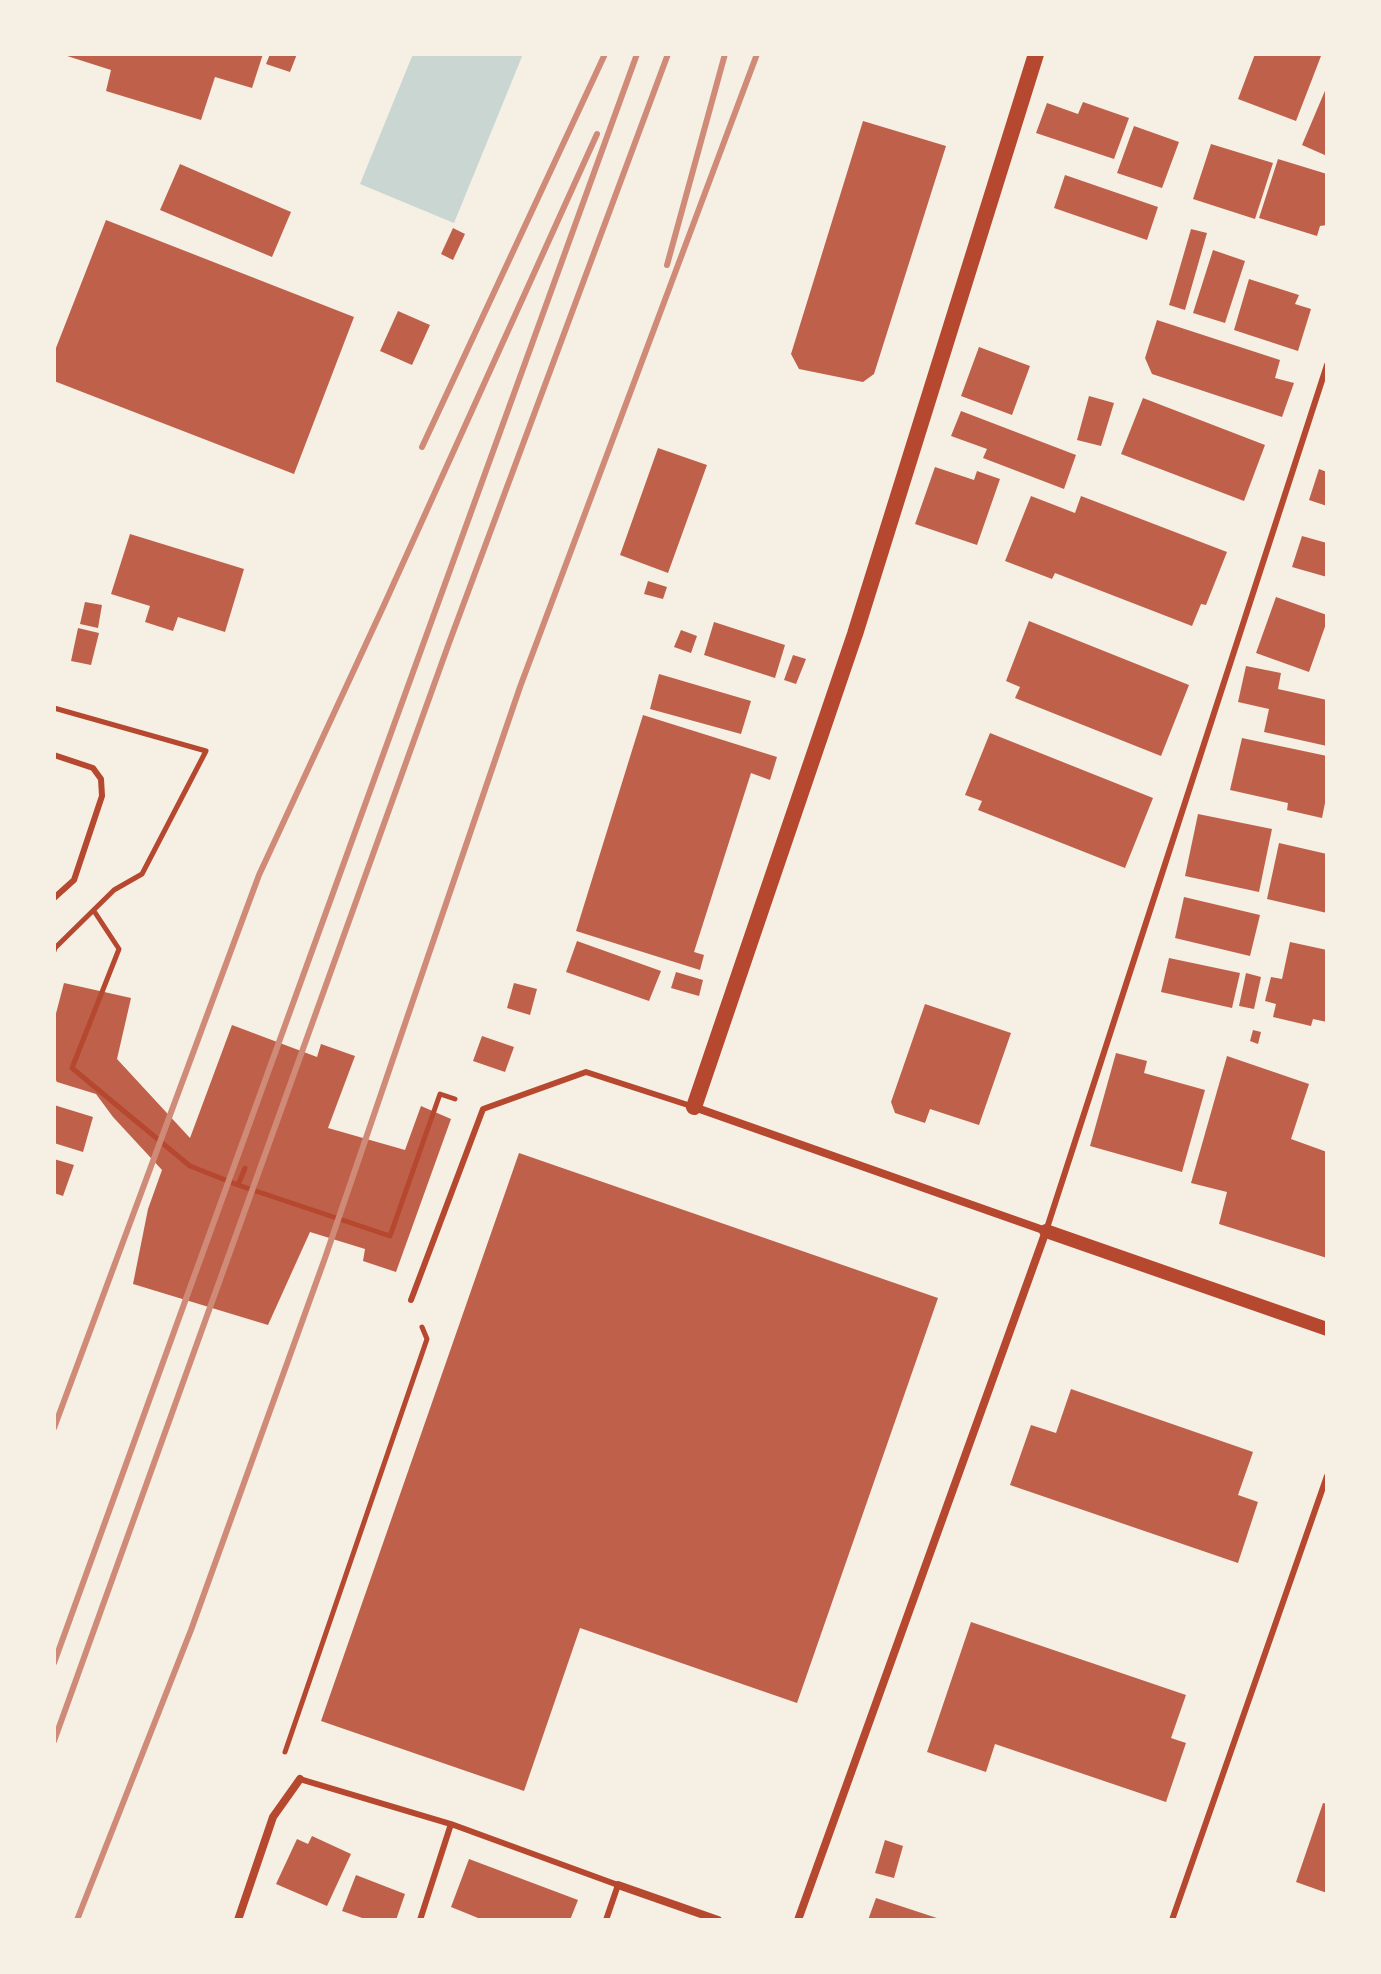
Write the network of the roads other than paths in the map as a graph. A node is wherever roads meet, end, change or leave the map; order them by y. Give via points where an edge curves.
1 (1036, 54) edge
2 (1327, 365) edge
3 (54, 755) edge
4 (54, 898) edge
5 (694, 1107) junction
6 (1046, 1231) junction
7 (411, 1300) road end
8 (1327, 1329) edge
9 (1327, 1476) edge
10 (300, 1779) joint
11 (451, 1824) junction
12 (618, 1885) junction
13 (238, 1920) edge
14 (420, 1920) edge
15 (606, 1920) edge
16 (718, 1920) edge
17 (798, 1920) edge
18 (1172, 1920) edge

1 - 5 main road via 855,634
2 - 6 lane
3 - 4 lane via 93,768 101,779 102,796 74,880
5 - 6 street
5 - 7 lane via 586,1072 483,1109
6 - 8 street
6 - 17 street
9 - 18 lane
10 - 11 lane
10 - 13 street via 273,1817
11 - 12 lane
11 - 14 lane
12 - 15 lane
12 - 16 street

